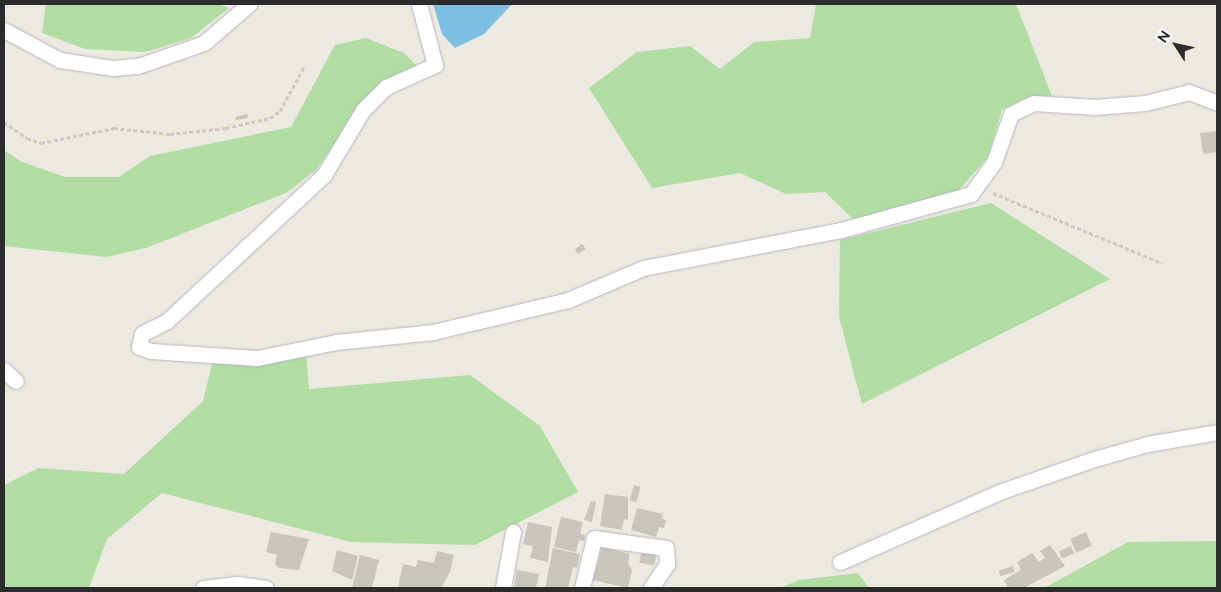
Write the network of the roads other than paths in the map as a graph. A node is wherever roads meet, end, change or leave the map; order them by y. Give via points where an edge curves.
1 (249, 4) edge
2 (419, 4) edge
3 (4, 30) edge
4 (1217, 103) edge
5 (4, 370) edge
6 (16, 381) dead end
7 (1217, 432) edge
8 (513, 532) dead end
9 (840, 562) dead end
10 (203, 588) edge
11 (266, 588) edge
12 (503, 588) edge
13 (582, 588) edge
14 (651, 588) edge

1 - 3 street via 204,43 138,66 113,68 60,60
2 - 4 street via 435,65 386,87 364,110 324,176 167,321 142,334 139,347 151,351 257,358 336,342 433,332 568,300 643,268 841,230 971,194 994,162 1011,114 1034,102 1112,106 1145,103 1189,92
5 - 6 street
7 - 9 street via 1147,444 1073,466 1002,491
8 - 12 street
10 - 11 street via 237,584
13 - 14 street via 594,538 666,548 667,564

